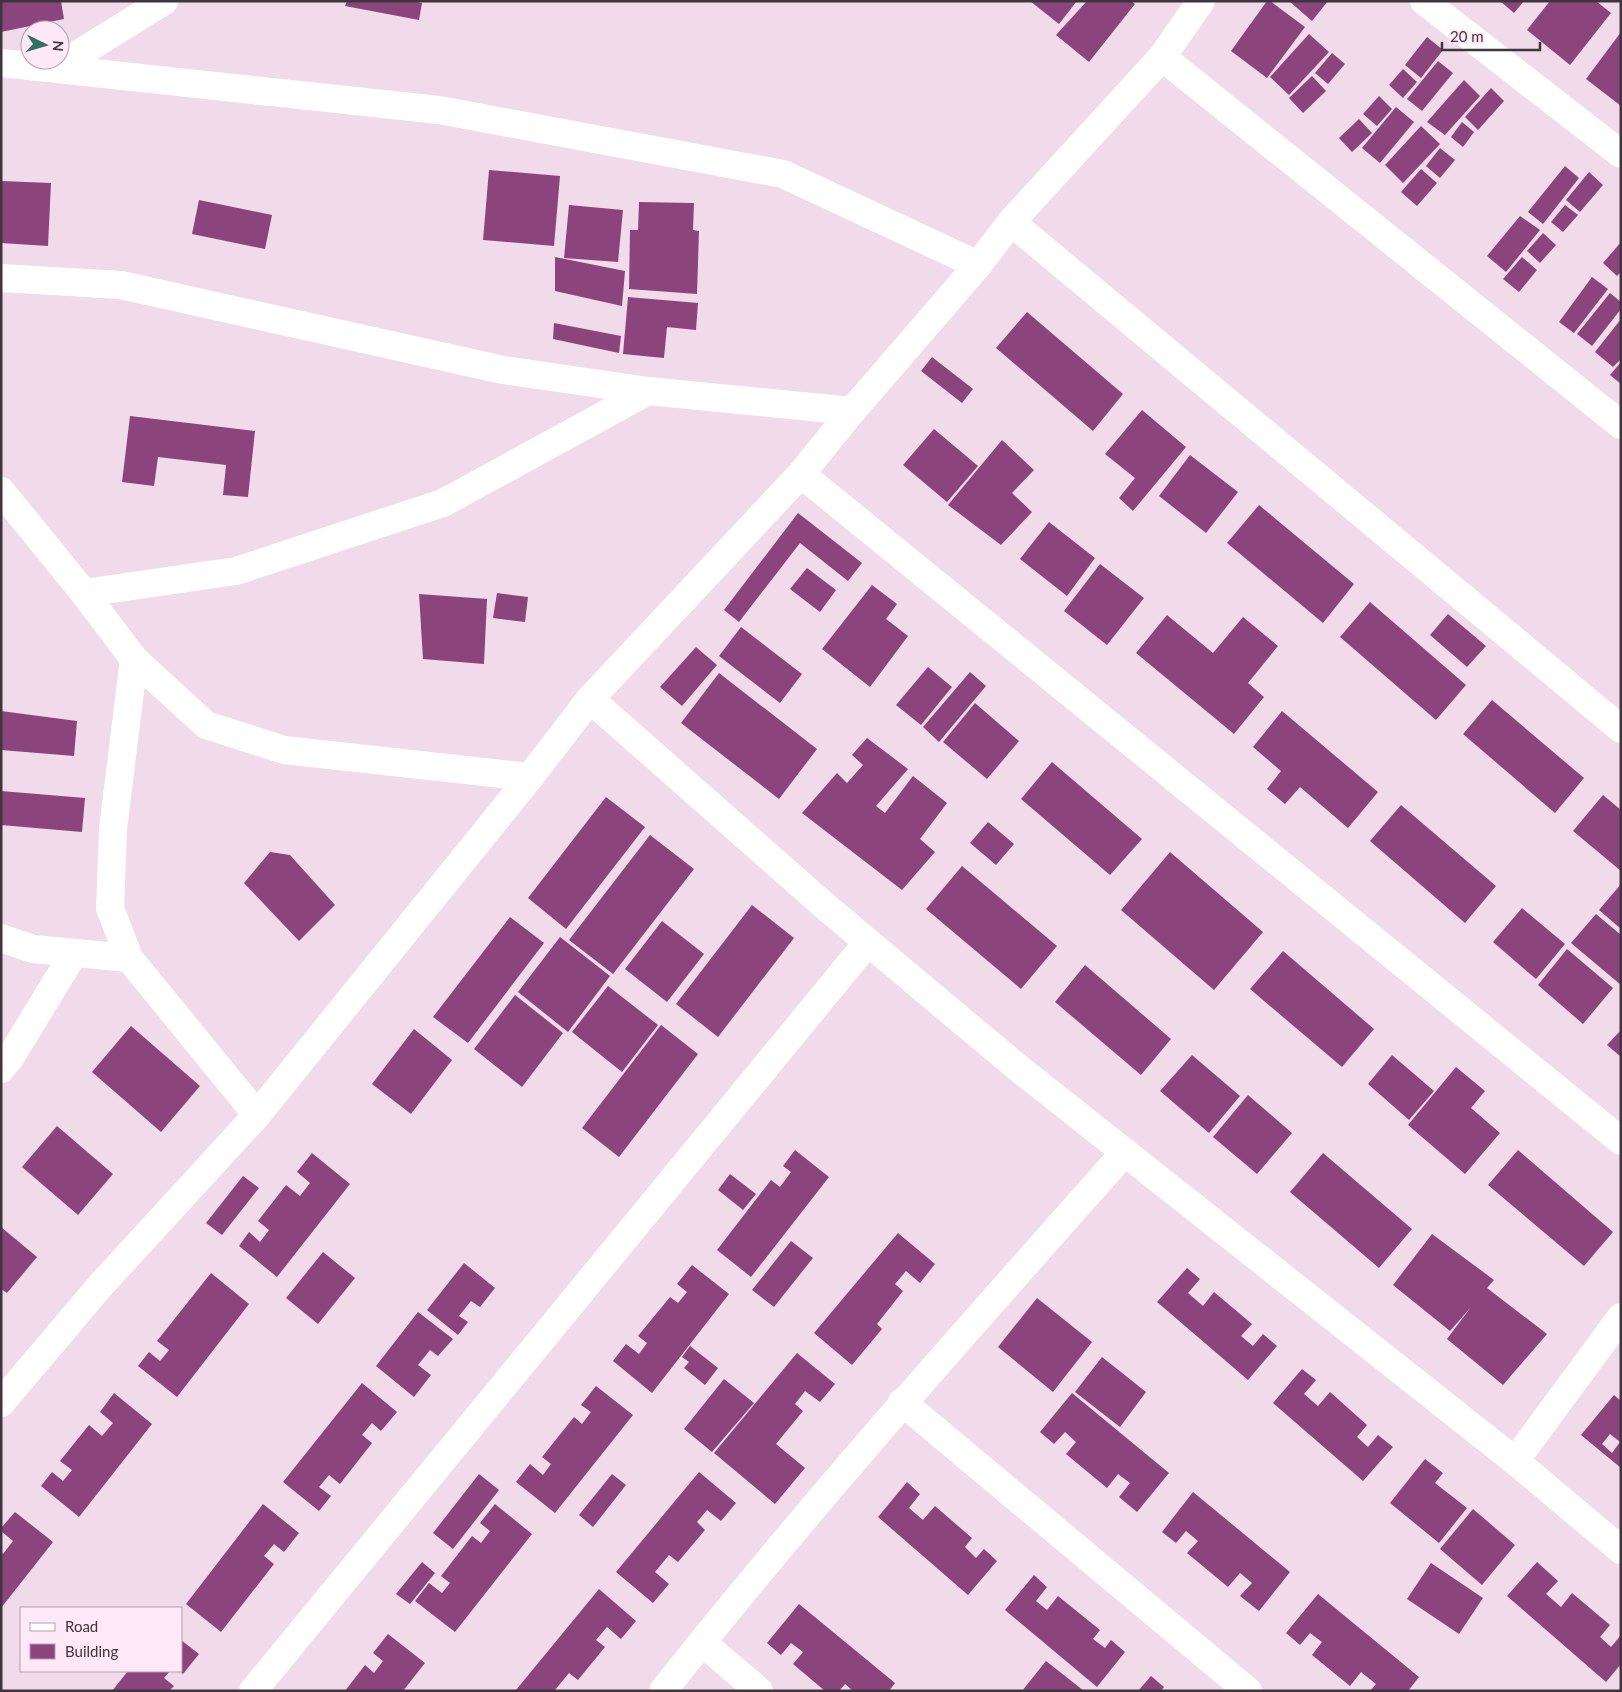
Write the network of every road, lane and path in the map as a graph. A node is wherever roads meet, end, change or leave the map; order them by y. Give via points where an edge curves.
1 (164, 1) edge
2 (1201, 1) edge
3 (1424, 1) edge
4 (1162, 57) junction
5 (70, 59) edge
6 (1, 63) edge
7 (20, 65) edge
8 (70, 70) edge
9 (1621, 154) edge
10 (1011, 222) junction
11 (978, 265) junction
12 (1, 278) edge
13 (648, 391) junction
14 (852, 411) junction
15 (1621, 425) edge
16 (801, 474) junction
17 (1, 491) edge
18 (84, 593) junction
19 (134, 659) junction
20 (590, 699) junction
21 (1621, 729) edge
22 (530, 777) junction
23 (1, 938) edge
24 (868, 942) junction
25 (33, 950) junction
26 (74, 953) junction
27 (1, 958) edge
28 (129, 958) junction
29 (1, 1069) edge
30 (257, 1115) junction
31 (1621, 1141) edge
32 (1125, 1152) junction
33 (1621, 1317) edge
34 (902, 1402) junction
35 (1, 1403) edge
36 (1515, 1461) junction
37 (1621, 1550) edge
38 (702, 1642) junction
39 (253, 1691) edge
40 (663, 1691) edge
41 (759, 1691) edge
42 (1248, 1691) edge

1 - 5 street
2 - 4 street
3 - 9 street
4 - 10 street
4 - 15 street
6 - 7 street
8 - 11 street via 439,110 783,174
10 - 11 street
10 - 21 street
11 - 14 street
12 - 13 street via 121,285 503,370
13 - 14 street
13 - 18 street via 443,502 236,571
14 - 16 street
16 - 20 street
16 - 31 street
17 - 18 street
18 - 19 street
19 - 22 street via 206,725 284,750
19 - 28 street via 114,830 110,908
20 - 22 street
20 - 24 street
22 - 30 street
23 - 25 street
24 - 32 street via 1017,1067
24 - 39 street
25 - 26 street
25 - 27 street
26 - 28 street
26 - 29 street
28 - 30 street
30 - 35 street via 100,1286
32 - 34 street
32 - 36 street
33 - 36 street
34 - 38 street
34 - 42 street
36 - 37 street
38 - 40 street
38 - 41 street

